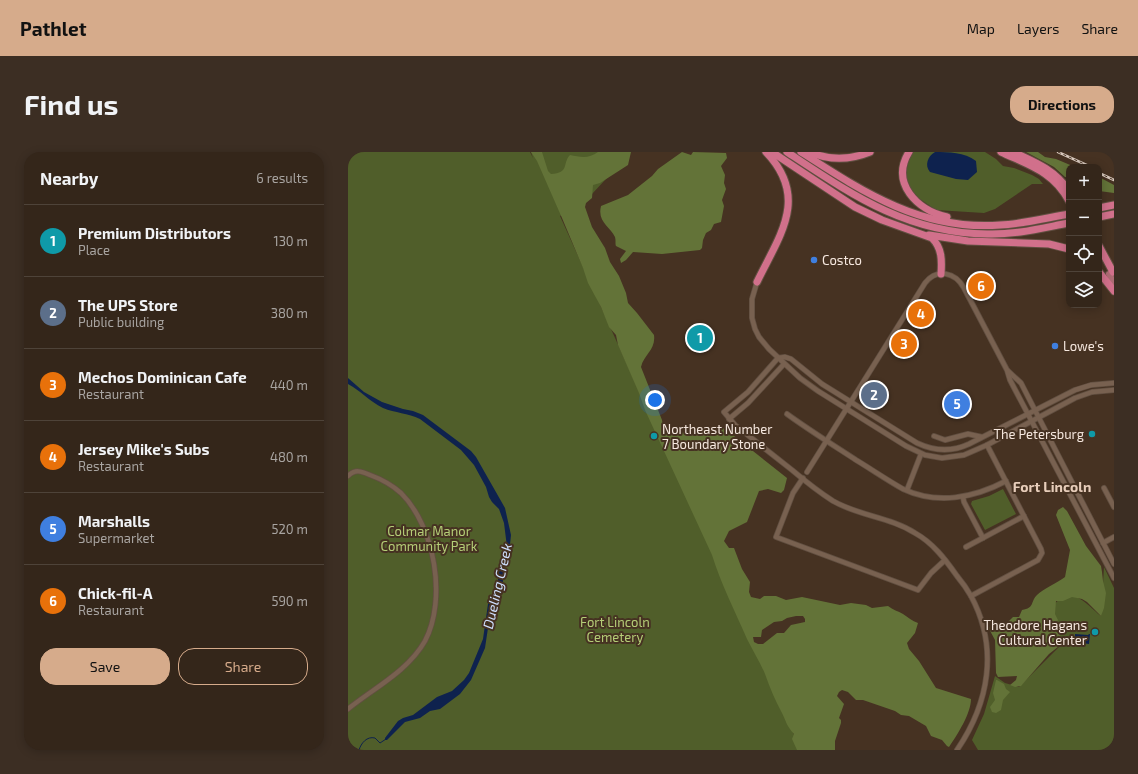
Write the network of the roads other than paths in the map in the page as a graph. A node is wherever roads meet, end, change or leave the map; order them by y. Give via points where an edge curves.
1 (766, 152) edge
2 (772, 152) edge
3 (787, 152) edge
4 (801, 152) edge
5 (810, 152) edge
6 (870, 152) edge
7 (909, 152) edge
8 (1001, 152) edge
9 (1013, 152) edge
10 (1066, 187) edge
11 (1068, 200) edge
12 (1114, 205) edge
13 (1102, 207) edge
14 (1114, 214) edge
15 (1066, 215) edge
16 (1102, 216) edge
17 (1066, 224) edge
18 (1009, 225) junction
19 (919, 233) junction
20 (1066, 249) edge
21 (1102, 252) edge
22 (1102, 254) edge
23 (1114, 261) edge
24 (1102, 271) edge
25 (1113, 273) edge
26 (941, 274) junction
27 (1102, 276) edge
28 (757, 282) joint
29 (1114, 283) edge
30 (1114, 291) edge
31 (778, 358) junction
32 (784, 364) junction
33 (1007, 370) junction
34 (1114, 383) edge
35 (1114, 390) edge
36 (851, 402) junction
37 (847, 409) junction
38 (1035, 410) junction
39 (787, 414) dead end
40 (1028, 414) junction
41 (1038, 417) junction
42 (729, 419) junction
43 (1032, 421) junction
44 (934, 436) dead end
45 (982, 437) junction
46 (826, 441) junction
47 (987, 445) junction
48 (921, 454) junction
49 (1064, 468) junction
50 (1058, 471) junction
51 (807, 472) dead end
52 (348, 476) edge
53 (803, 478) junction
54 (1006, 481) junction
55 (1104, 488) dead end
56 (907, 490) junction
57 (962, 497) junction
58 (1114, 507) edge
59 (1024, 516) junction
60 (983, 538) junction
61 (1114, 538) edge
62 (1103, 543) junction
63 (966, 547) dead end
64 (946, 560) junction
65 (1114, 564) edge
66 (1114, 578) edge
67 (971, 596) junction
68 (348, 709) edge
69 (957, 750) edge

1 - 28 highway via 785,180 789,207 784,226
2 - 19 highway via 855,206
3 - 17 highway via 861,200 926,225 959,232 987,234
4 - 18 highway via 862,191 908,211 956,223
5 - 6 highway via 844,159
7 - 18 highway via 903,165 904,182 909,194 920,205 949,218
8 - 11 highway via 1047,174
9 - 10 highway via 1049,170
12 - 13 highway
14 - 16 highway
15 - 18 highway
19 - 20 highway via 962,240 1044,244
19 - 26 highway via 932,238 939,247
21 - 23 highway
22 - 25 highway
24 - 25 highway
25 - 29 main road
26 - 33 street via 953,276 961,283
26 - 36 street via 932,276 923,285
27 - 30 highway
28 - 31 street via 751,308 753,323 762,341
31 - 32 street
31 - 36 street via 791,359 818,382
31 - 42 street via 744,396 724,412
32 - 37 street
32 - 42 street via 748,404
33 - 38 street via 1019,381
33 - 40 street
34 - 38 street via 1080,388
35 - 41 street via 1083,395
36 - 37 street
36 - 45 street via 930,448 956,448
37 - 46 street
37 - 48 street
38 - 40 street
38 - 41 street
39 - 46 street
40 - 43 street
40 - 45 street
41 - 43 street
41 - 49 street
42 - 53 street
43 - 47 street
43 - 50 street
44 - 45 street via 945,440 968,434
46 - 51 street
46 - 56 street
47 - 48 street via 956,457 938,458
47 - 54 street
48 - 56 street
49 - 50 street
49 - 62 street
50 - 66 street
52 - 68 street via 351,472 362,472 385,481 402,494 422,526 430,547 436,593 432,624 412,659
53 - 64 street via 840,504 911,530 926,540
53 - 64 street via 793,493 776,537 918,590
54 - 57 street via 983,492
54 - 59 street
55 - 58 street
56 - 57 street via 932,497
57 - 60 street
59 - 60 street
59 - 67 street via 1042,555
60 - 63 street
61 - 62 street
62 - 65 street
64 - 67 street
67 - 69 street via 985,635 987,673 984,693 972,727

